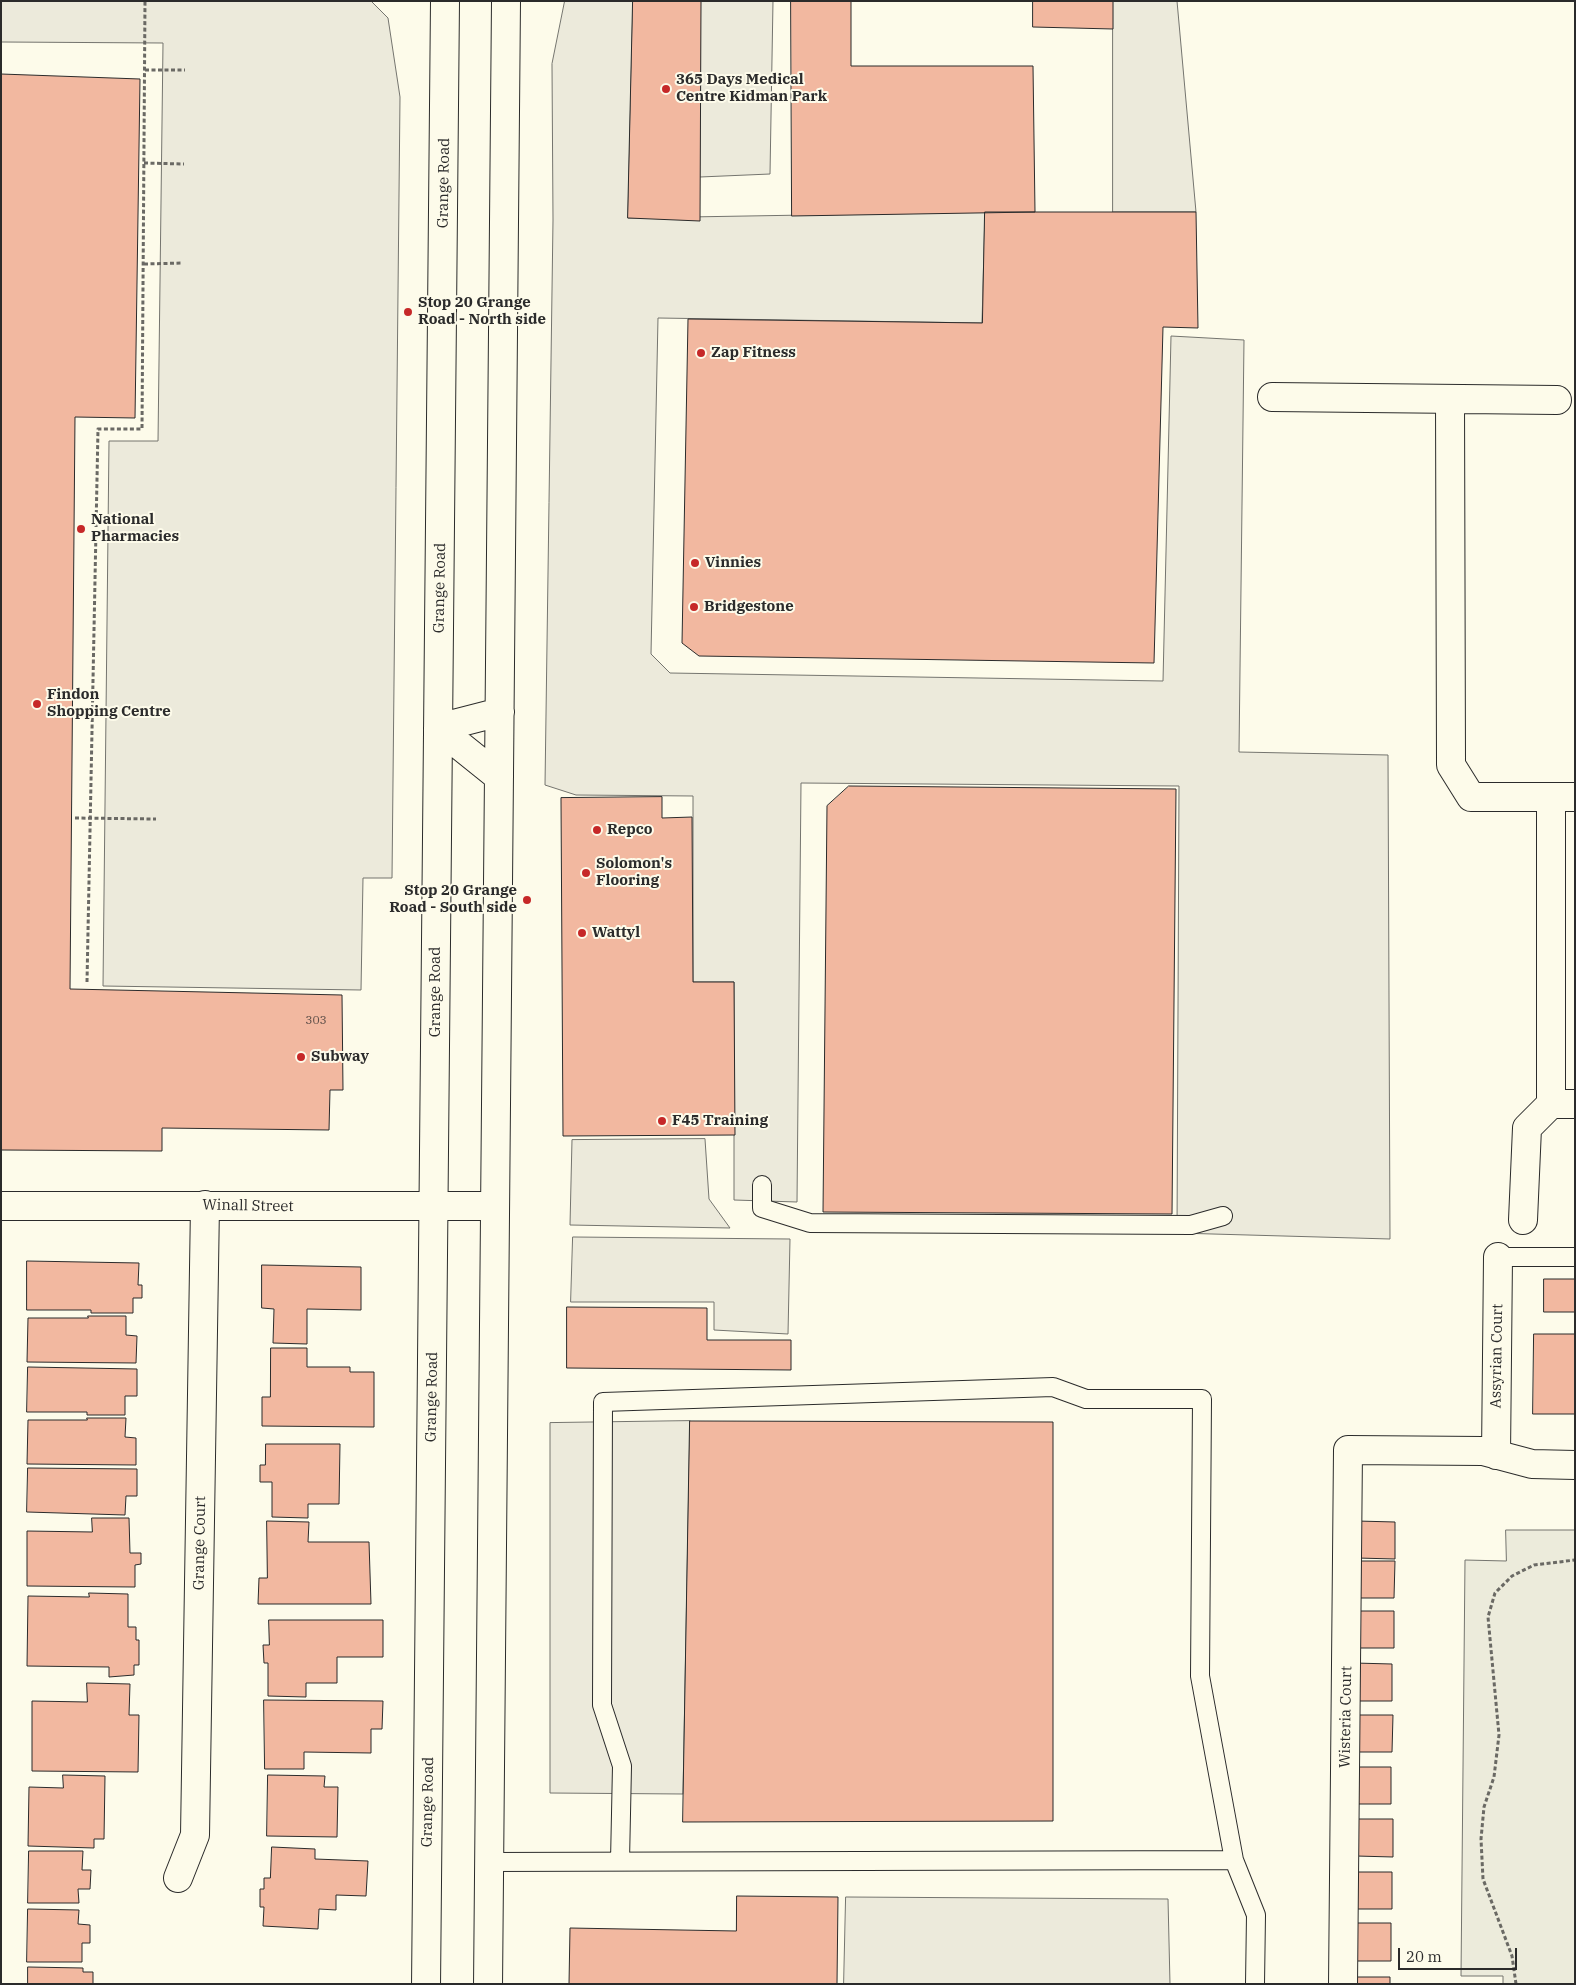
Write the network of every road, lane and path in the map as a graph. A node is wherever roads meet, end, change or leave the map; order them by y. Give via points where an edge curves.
1 (145, 1) edge
2 (427, 1) edge
3 (445, 1) edge
4 (506, 1) edge
5 (446, 36) junction
6 (144, 70) junction
7 (185, 70) dead end
8 (144, 163) junction
9 (184, 164) dead end
10 (183, 263) dead end
11 (144, 264) junction
12 (1272, 397) dead end
13 (1450, 399) junction
14 (1557, 400) dead end
15 (500, 712) junction
16 (438, 728) junction
17 (499, 777) junction
18 (1563, 797) edge
19 (75, 818) dead end
20 (90, 818) junction
21 (156, 819) dead end
22 (87, 982) dead end
23 (1563, 1104) edge
24 (762, 1184) dead end
25 (205, 1205) junction
26 (1, 1206) edge
27 (495, 1206) junction
28 (434, 1207) junction
29 (1223, 1216) dead end
30 (1523, 1220) dead end
31 (1498, 1257) joint
32 (1575, 1257) edge
33 (1496, 1455) junction
34 (1575, 1464) edge
35 (1575, 1560) edge
36 (1234, 1860) junction
37 (620, 1861) junction
38 (489, 1862) junction
39 (178, 1878) dead end
40 (426, 1984) edge
41 (488, 1984) edge
42 (1255, 1984) edge
43 (1343, 1984) edge
44 (1516, 1984) edge

1 - 6 path
2 - 5 main road
3 - 5 main road, Grange Road
4 - 15 main road
5 - 16 main road, Grange Road
6 - 7 path
6 - 8 path
8 - 9 path
8 - 11 path
10 - 11 path
11 - 20 path via 142,429 98,429
12 - 13 main road
13 - 14 main road
13 - 18 main road via 1451,765 1471,797
15 - 16 main road
15 - 17 main road
16 - 17 main road
16 - 28 main road, Grange Road
17 - 27 main road
18 - 23 main road
19 - 20 path
20 - 21 path
20 - 22 path
23 - 30 main road via 1527,1128
24 - 29 lane via 762,1208 810,1223 1191,1225
25 - 26 main road, Winall Street
25 - 28 main road, Winall Street
25 - 39 main road, Grange Court via 194,1835
27 - 28 main road, Winall Street
27 - 38 main road
28 - 40 main road, Grange Road
31 - 32 lane
31 - 33 main road, Assyrian Court
33 - 34 main road via 1532,1464
33 - 43 main road, Wisteria Court via 1483,1451 1348,1450
35 - 44 path via 1534,1565 1512,1576 1495,1593 1488,1617 1499,1735 1494,1777 1484,1807 1481,1839 1483,1879 1512,1956
36 - 37 lane
36 - 37 lane via 1200,1676 1202,1399 1086,1399 1053,1386 603,1402 602,1705 622,1766
36 - 42 lane via 1256,1915
37 - 38 lane
38 - 41 main road

